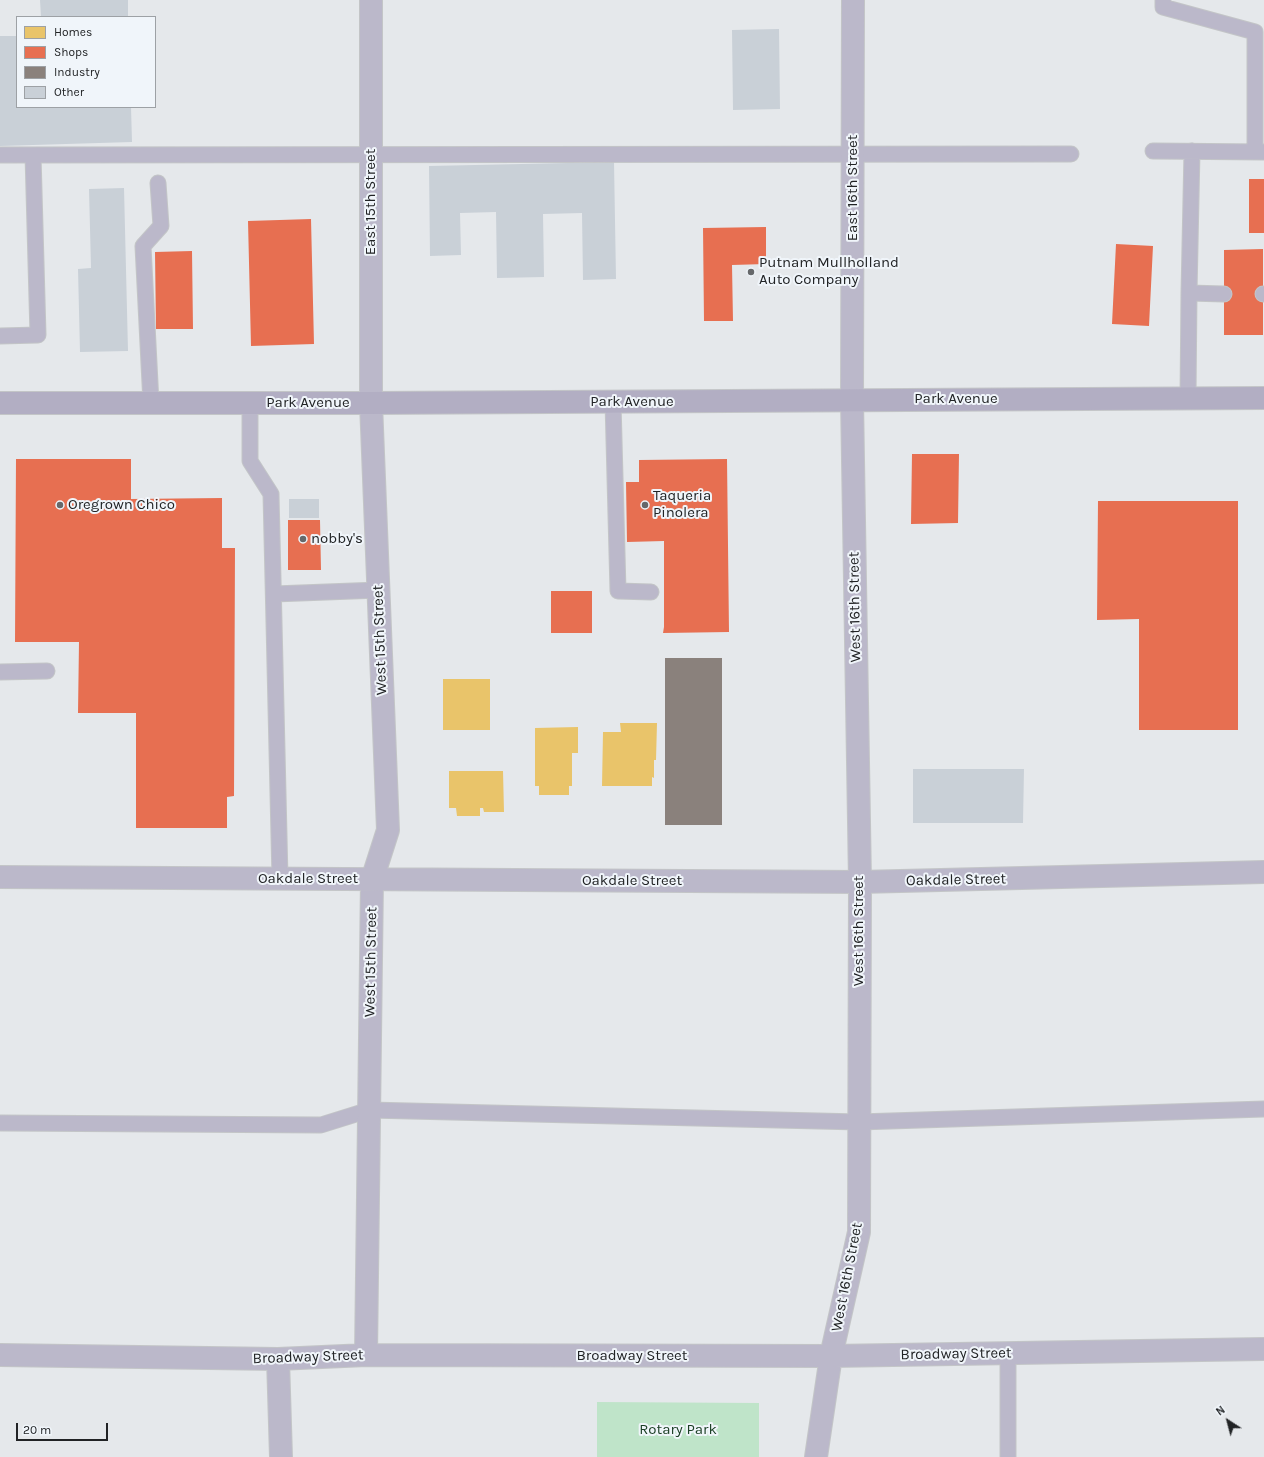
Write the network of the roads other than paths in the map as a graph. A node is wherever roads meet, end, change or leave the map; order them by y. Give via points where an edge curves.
1 (371, 0) edge
2 (853, 0) edge
3 (1163, 0) edge
4 (1153, 151) dead end
5 (1192, 151) junction
6 (1260, 152) edge
7 (853, 154) junction
8 (1071, 154) dead end
9 (0, 155) edge
10 (33, 155) junction
11 (371, 155) junction
12 (158, 183) dead end
13 (1190, 293) junction
14 (1224, 294) dead end
15 (0, 336) edge
16 (1188, 398) junction
17 (1264, 398) edge
18 (852, 400) junction
19 (613, 402) junction
20 (0, 403) edge
21 (151, 403) junction
22 (250, 403) junction
23 (371, 403) junction
24 (378, 590) junction
25 (651, 592) dead end
26 (274, 594) junction
27 (47, 671) dead end
28 (0, 672) edge
29 (1264, 872) edge
30 (0, 877) edge
31 (280, 879) junction
32 (372, 880) junction
33 (860, 882) junction
34 (1264, 1109) edge
35 (369, 1110) junction
36 (859, 1122) junction
37 (0, 1123) edge
38 (1264, 1349) edge
39 (1008, 1353) junction
40 (0, 1355) edge
41 (366, 1355) junction
42 (831, 1356) junction
43 (278, 1359) junction
44 (281, 1457) edge
45 (816, 1457) edge
46 (1008, 1457) edge

1 - 11 street, East 15th Street
2 - 7 street, East 16th Street
3 - 6 lane via 1163,7 1255,32
4 - 5 lane
5 - 6 lane
5 - 13 lane
7 - 8 lane
7 - 11 lane
7 - 18 street, East 16th Street
9 - 10 lane
10 - 11 lane
10 - 15 lane via 38,335
11 - 23 street, East 15th Street
12 - 21 lane via 161,226 143,246
13 - 14 lane
13 - 16 lane
16 - 17 main road, Park Avenue
16 - 18 main road, Park Avenue
18 - 19 main road, Park Avenue
18 - 33 street, West 16th Street
19 - 23 main road, Park Avenue
19 - 25 lane via 618,591
20 - 21 main road, Park Avenue
21 - 22 main road, Park Avenue
22 - 23 main road, Park Avenue
22 - 26 lane via 250,461 271,494
23 - 24 street, West 15th Street
24 - 26 lane
24 - 32 street, West 15th Street via 388,830
26 - 31 lane
27 - 28 lane
29 - 33 street, Oakdale Street
30 - 31 street, Oakdale Street
31 - 32 street, Oakdale Street
32 - 33 street, Oakdale Street
32 - 35 street, West 15th Street
33 - 36 street, West 16th Street
34 - 36 lane
35 - 36 lane
35 - 37 lane via 321,1125
35 - 41 street, West 15th Street
36 - 42 street, West 16th Street via 859,1232
38 - 39 street, Broadway Street
39 - 42 street, Broadway Street
39 - 46 lane
40 - 43 street, Broadway Street
41 - 42 street, Broadway Street
41 - 43 street, Broadway Street
42 - 45 street, West 16th Street
43 - 44 street

